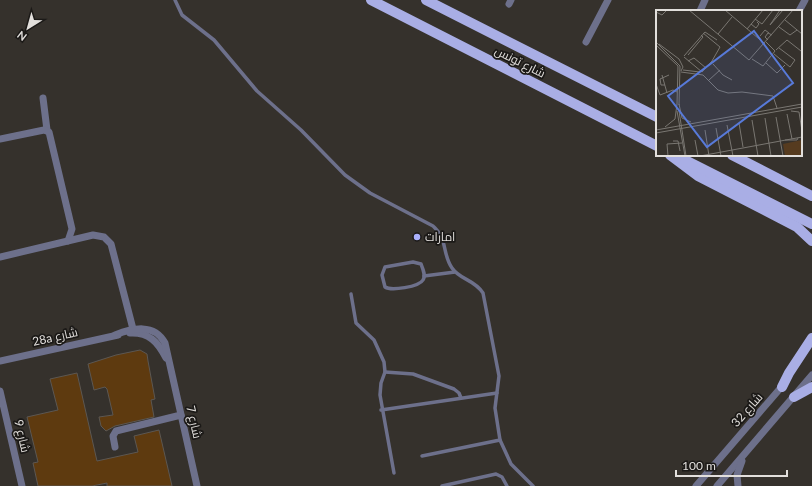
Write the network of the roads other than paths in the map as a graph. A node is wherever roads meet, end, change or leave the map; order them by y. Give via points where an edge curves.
1 (175, 0) edge
2 (371, 0) edge
3 (426, 0) edge
4 (608, 0) edge
5 (705, 0) edge
6 (805, 0) edge
7 (700, 10) edge
8 (800, 10) edge
9 (586, 42) dead end
10 (43, 98) dead end
11 (656, 116) edge
12 (47, 130) junction
13 (0, 139) edge
14 (656, 145) edge
15 (671, 156) edge
16 (676, 156) edge
17 (734, 156) edge
18 (812, 196) edge
19 (812, 224) edge
20 (68, 241) junction
21 (812, 242) edge
22 (0, 257) edge
23 (455, 272) junction
24 (424, 276) junction
25 (351, 294) dead end
26 (133, 329) junction
27 (115, 335) junction
28 (812, 338) edge
29 (812, 347) edge
30 (0, 361) edge
31 (169, 364) junction
32 (385, 372) junction
33 (812, 375) edge
34 (782, 387) junction
35 (812, 387) edge
36 (0, 391) edge
37 (497, 392) junction
38 (794, 397) junction
39 (461, 398) junction
40 (381, 410) junction
41 (181, 415) junction
42 (500, 440) junction
43 (115, 447) dead end
44 (744, 455) junction
45 (422, 456) dead end
46 (394, 473) dead end
47 (458, 484) edge
48 (22, 486) edge
49 (197, 486) edge
50 (442, 486) edge
51 (507, 486) edge
52 (534, 486) edge
53 (696, 486) edge
54 (718, 486) edge
55 (738, 486) edge

1 - 23 lane via 182,15 214,40 257,91 301,130 345,175 370,193 437,229
2 - 14 main road, شارع تونس
3 - 11 main road, شارع تونس
4 - 9 street
5 - 7 street
6 - 8 street
10 - 12 street
12 - 13 street
12 - 20 street via 51,137 72,229
15 - 21 main road via 698,176 797,227
16 - 19 main road
17 - 18 main road
20 - 22 street
20 - 26 street via 96,236 110,242
23 - 24 lane
23 - 37 lane via 476,284 483,293 499,376
24 - 24 lane via 418,284 390,290 384,285 382,272 387,266 416,261 421,264
25 - 32 lane via 356,323 374,340 384,362
26 - 27 street, 28a شارع
26 - 31 street, 28a شارع via 148,329 160,335 167,347
27 - 30 street, 28a شارع
27 - 31 street, 28a شارع via 147,335 158,344
28 - 34 main road via 788,373
29 - 34 street, شارع 32
31 - 41 street, شارع 7
32 - 39 lane via 416,375 454,389
32 - 40 lane via 380,391
33 - 38 street
34 - 53 street, شارع 32
35 - 38 main road
36 - 48 street, شارع 9
37 - 39 lane
37 - 42 lane via 495,415
38 - 44 street
39 - 40 lane
40 - 46 lane
41 - 43 street via 116,431 113,436
41 - 49 street, شارع 7
42 - 45 lane
42 - 52 lane via 511,464
44 - 54 street
44 - 55 street via 737,475
47 - 50 lane
47 - 51 lane via 496,474 502,477

